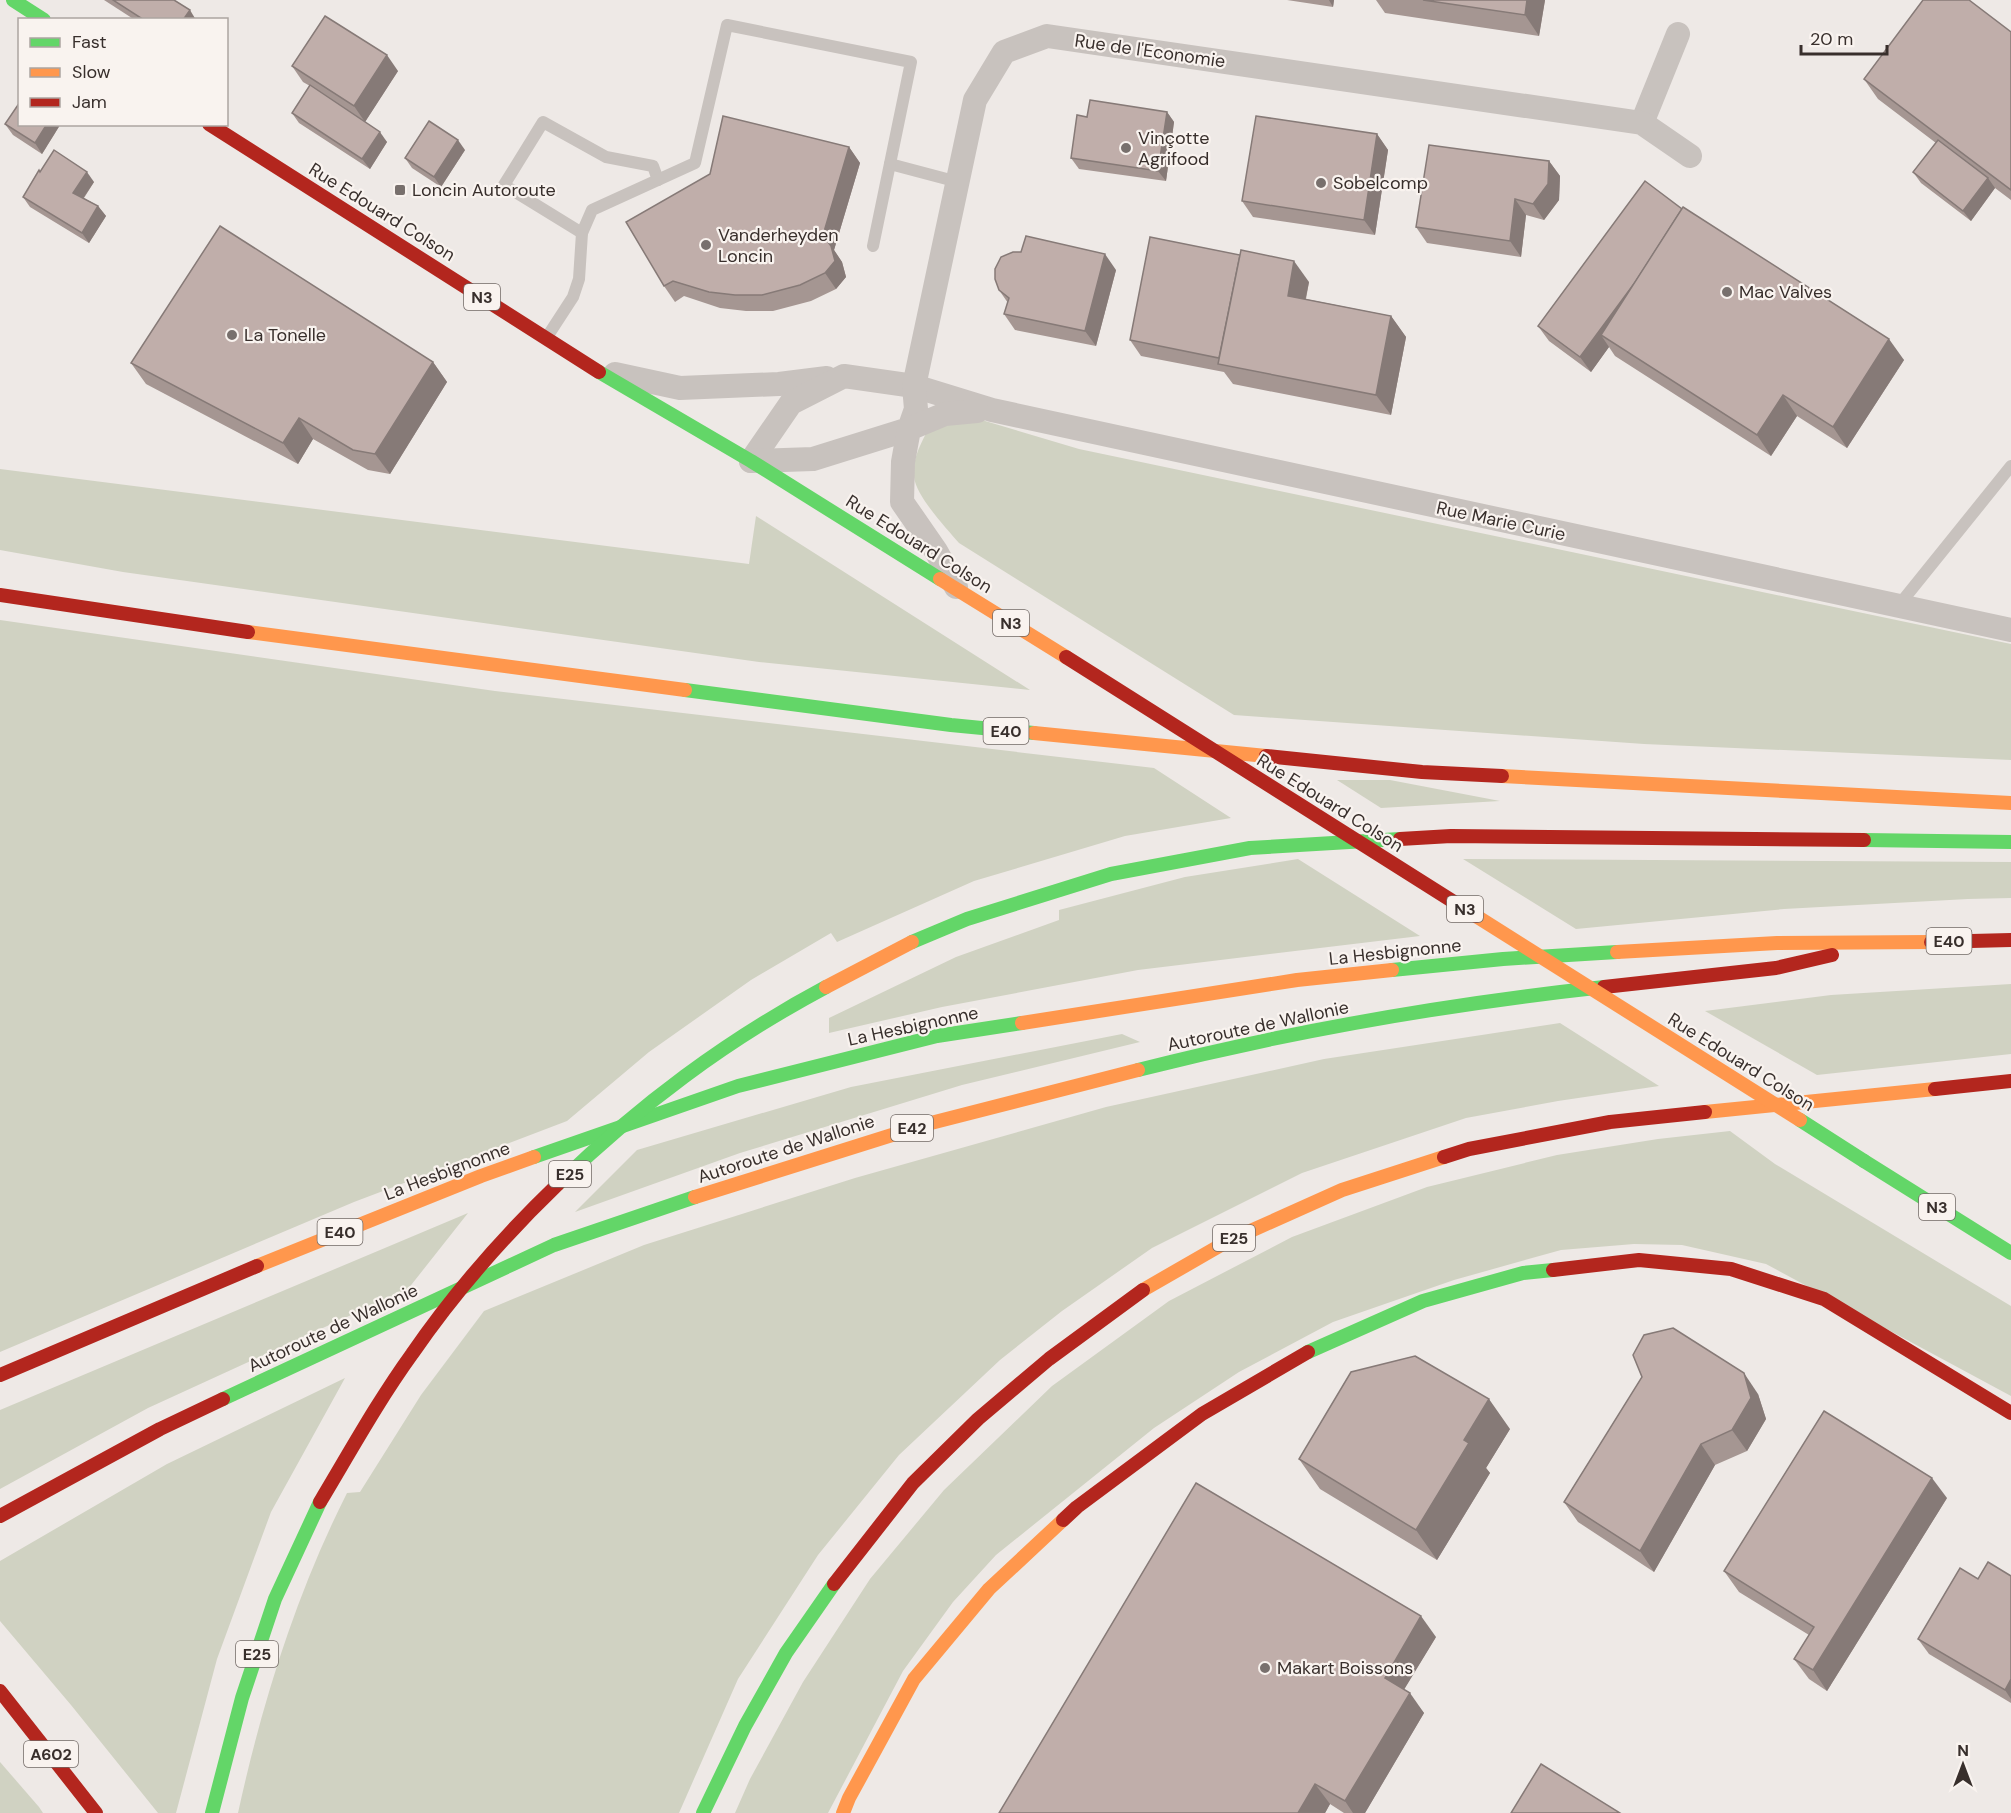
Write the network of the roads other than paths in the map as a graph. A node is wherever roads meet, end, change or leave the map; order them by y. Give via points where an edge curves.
1 (13, 0) edge
2 (41, 18) edge
3 (1678, 34) dead end
4 (1642, 123) junction
5 (212, 126) edge
6 (1690, 156) dead end
7 (890, 165) junction
8 (658, 180) junction
9 (958, 182) junction
10 (582, 232) junction
11 (873, 246) dead end
12 (546, 338) junction
13 (595, 370) junction
14 (844, 376) junction
15 (914, 386) junction
16 (992, 410) junction
17 (909, 429) junction
18 (751, 461) junction
19 (2011, 466) edge
20 (956, 588) junction
21 (3, 595) edge
22 (1899, 606) junction
23 (2011, 630) edge
24 (2011, 803) edge
25 (2011, 842) edge
26 (2011, 940) edge
27 (1886, 943) junction
28 (2011, 1081) edge
29 (2011, 1253) edge
30 (0, 1375) edge
31 (2011, 1413) edge
32 (0, 1516) edge
33 (0, 1691) edge
34 (96, 1813) edge
35 (212, 1813) edge
36 (704, 1813) edge
37 (843, 1813) edge

1 - 2 main road
3 - 4 street
4 - 6 street, Rue de l'Economie
4 - 9 street, Rue de l'Economie via 1047,36 1004,52 975,100
5 - 12 main road, Rue Edouard Colson / N3
7 - 8 lane via 911,62 727,25 696,163
7 - 9 lane
7 - 11 lane
8 - 10 lane via 592,210
8 - 10 lane via 653,166 606,157 543,122 504,185
9 - 15 street, Rue de l'Economie
10 - 12 lane via 579,279 573,297
12 - 13 main road, Rue Edouard Colson / N3
13 - 14 street via 680,388 779,384
13 - 18 main road, Rue Edouard Colson / N3
14 - 15 street
14 - 18 street via 791,403
15 - 16 street
15 - 17 street, Rue de l'Economie via 916,410
16 - 17 street via 945,414
16 - 22 street, Rue Marie Curie
17 - 18 street via 813,459
17 - 20 street, Rue de l'Economie via 902,502
18 - 20 main road, Rue Edouard Colson / N3
19 - 22 lane
20 - 29 main road, Rue Edouard Colson / N3, bridge
21 - 24 main road, E40 via 218,628 951,725 1422,771
22 - 23 street, Rue Marie Curie
25 - 35 main road, E25, bridge via 1451,836 1250,848 1111,874 967,919 912,942 811,994 724,1047 625,1122 533,1209 472,1276 412,1354 320,1502 275,1599 242,1698
26 - 27 main road, E40
27 - 30 main road, La Hesbignonne / E40 via 1777,943 1503,959 1297,980 937,1036 738,1086 481,1176 199,1289
27 - 32 main road, Autoroute de Wallonie / E42 via 1776,968 1509,997 1323,1029 1185,1058 927,1124 554,1245 160,1429
28 - 36 main road, E25 via 1610,1122 1469,1149 1342,1190 1228,1241 1133,1296 1049,1359 978,1419 913,1483 786,1653 745,1726
31 - 37 main road via 1824,1299 1731,1269 1628,1261 1523,1273 1423,1300 1315,1348 1202,1414 1077,1506 989,1589 914,1679
33 - 34 main road, A602

